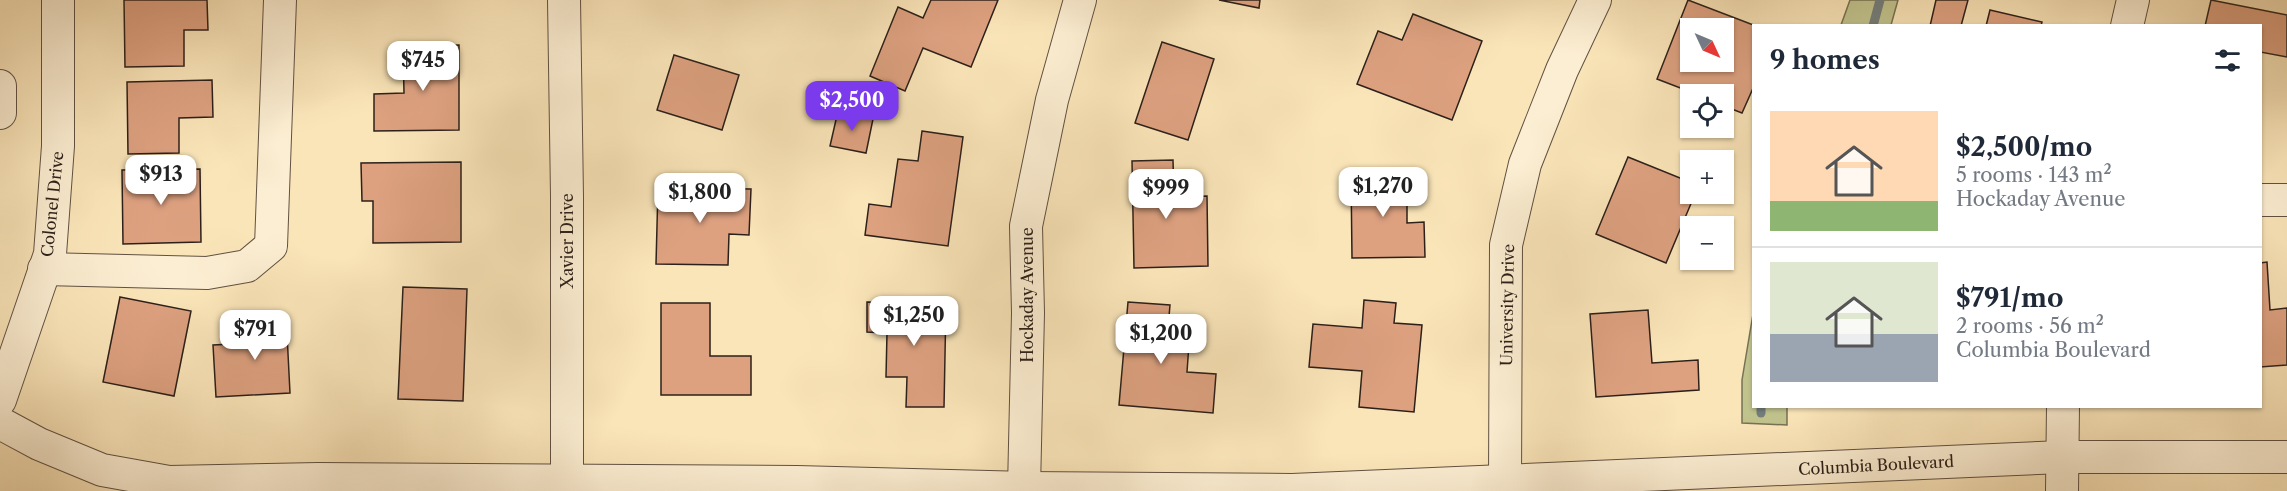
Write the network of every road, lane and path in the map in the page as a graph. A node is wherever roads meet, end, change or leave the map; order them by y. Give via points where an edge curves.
1 (58, 0) edge
2 (280, 0) edge
3 (564, 0) edge
4 (1080, 0) edge
5 (1595, 0) edge
6 (2133, 0) edge
7 (2127, 24) edge
8 (0, 86) edge
9 (0, 113) edge
10 (2262, 200) edge
11 (2287, 200) edge
12 (44, 269) junction
13 (0, 400) edge
14 (2063, 408) edge
15 (0, 423) edge
16 (2062, 457) junction
17 (2287, 457) edge
18 (567, 482) junction
19 (1505, 482) junction
20 (1024, 488) junction
21 (1292, 490) edge
22 (2062, 491) edge

1 - 12 street, Colonel Drive via 58,146 50,254
2 - 12 street via 271,246 247,266 207,273
3 - 18 street, Xavier Drive
4 - 20 street, Hockaday Avenue via 1052,99 1026,226
5 - 19 street, University Drive via 1525,164 1506,245
6 - 7 street
8 - 9 street
10 - 11 street
12 - 13 street, Colonel Drive
14 - 16 street
15 - 18 street, Columbia Boulevard via 102,470 169,482
16 - 17 street, Columbia Boulevard
16 - 19 street, Columbia Boulevard
16 - 22 street
18 - 20 street, Columbia Boulevard via 797,482
19 - 21 street, Columbia Boulevard
20 - 21 street, Columbia Boulevard

